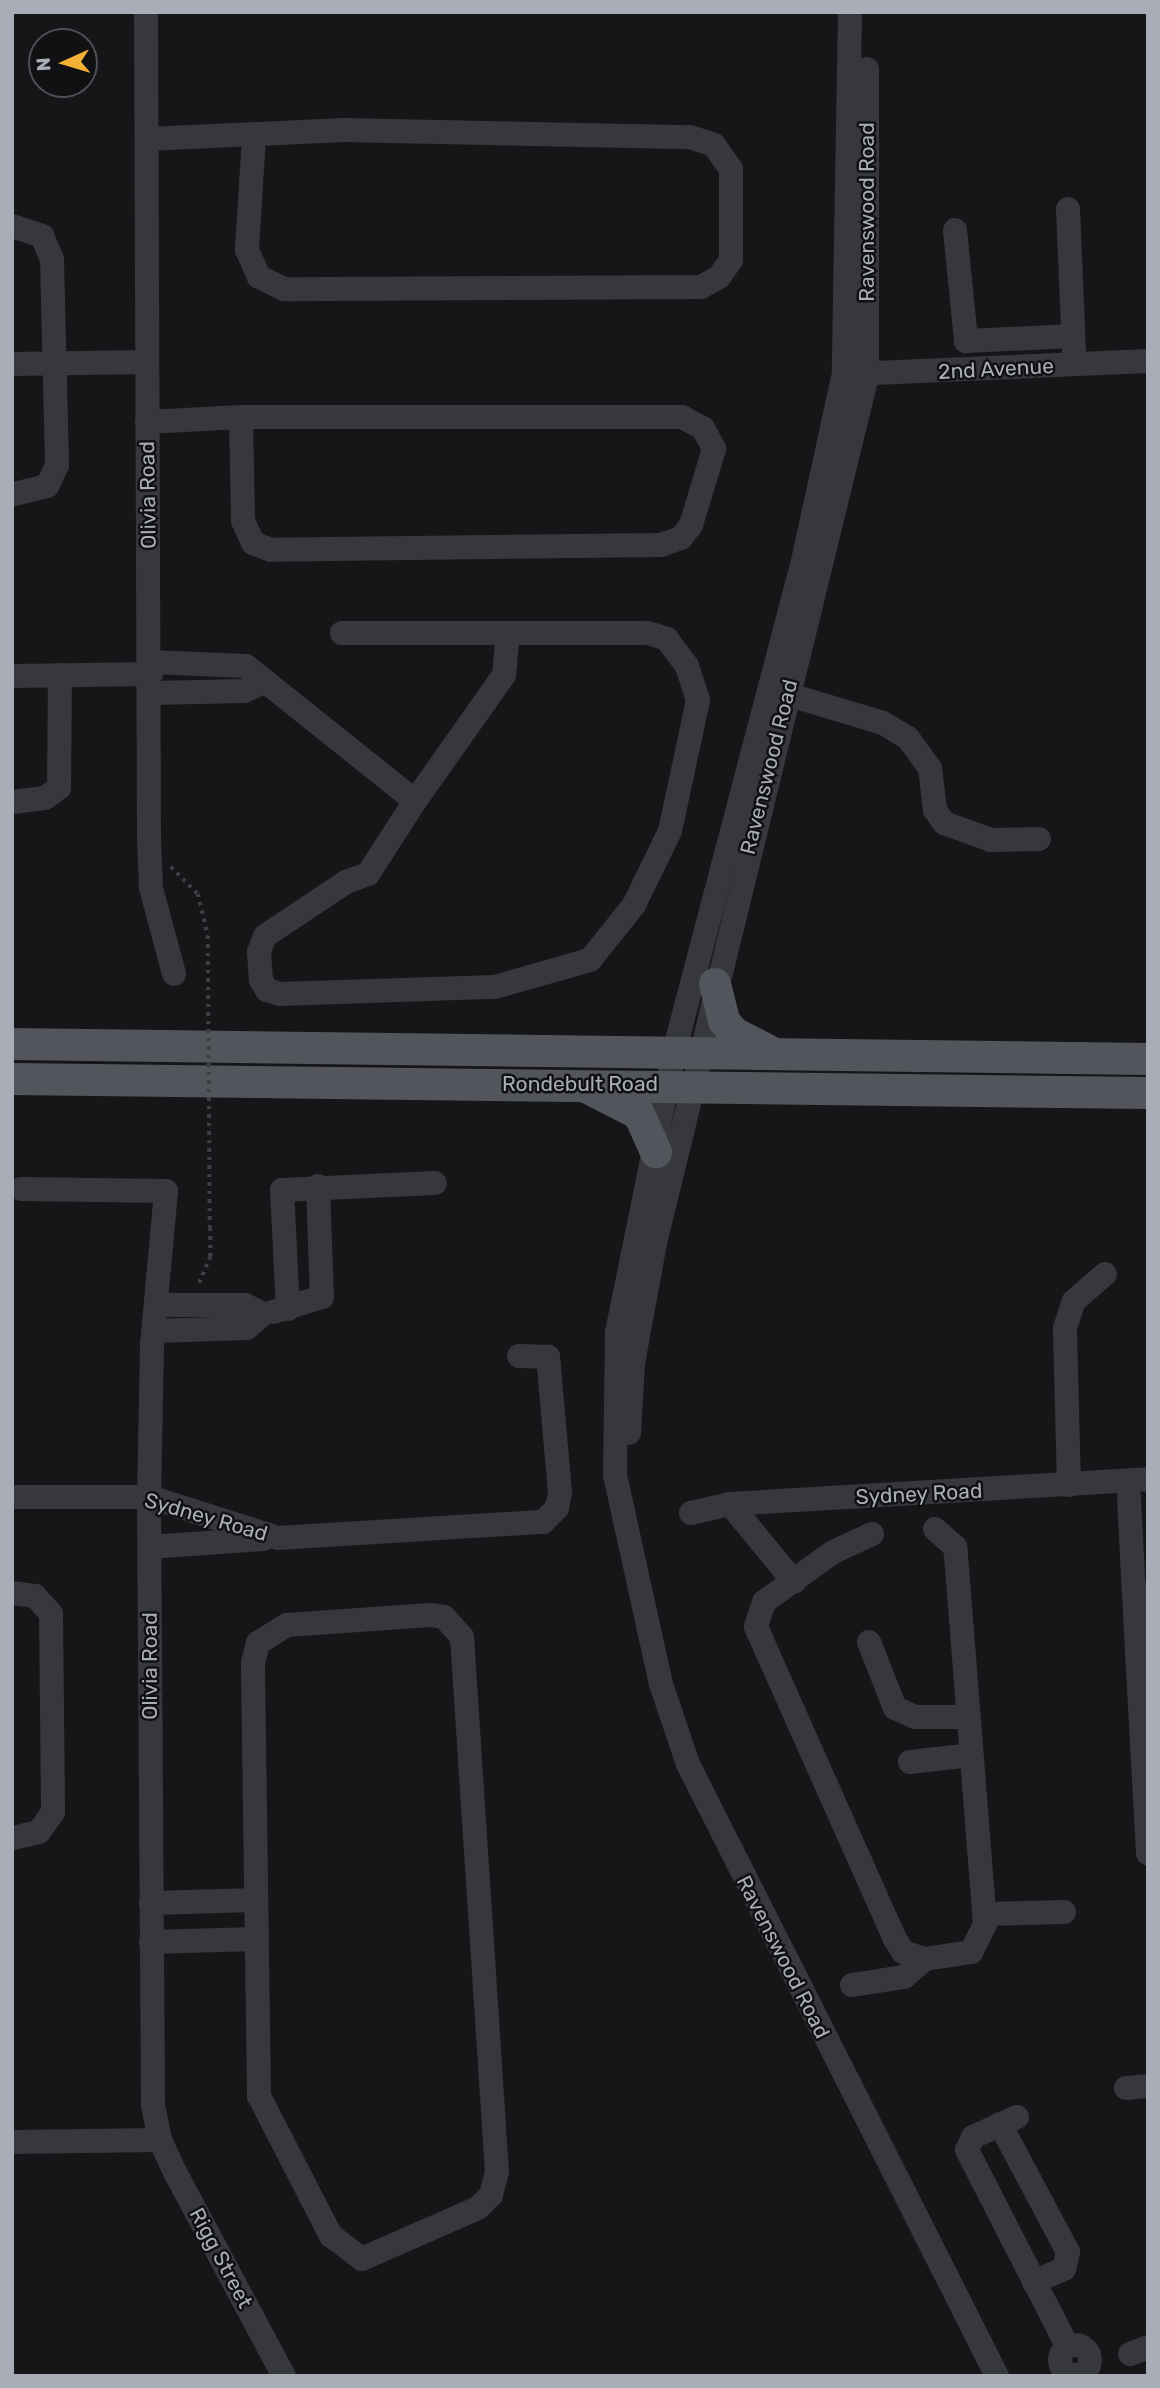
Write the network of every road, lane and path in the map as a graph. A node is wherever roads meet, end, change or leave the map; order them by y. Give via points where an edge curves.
1 (146, 12) edge
2 (850, 12) edge
3 (867, 12) edge
4 (254, 135) junction
5 (147, 139) junction
6 (1068, 209) dead end
7 (12, 226) edge
8 (955, 230) dead end
9 (1073, 337) junction
10 (1148, 361) edge
11 (147, 362) junction
12 (12, 364) edge
13 (52, 364) junction
14 (1074, 365) junction
15 (855, 374) junction
16 (241, 416) junction
17 (147, 422) junction
18 (12, 495) edge
19 (342, 633) dead end
20 (508, 633) junction
21 (178, 662) junction
22 (61, 675) junction
23 (12, 676) edge
24 (151, 676) junction
25 (262, 682) junction
26 (177, 692) junction
27 (778, 692) junction
28 (415, 800) junction
29 (12, 802) edge
30 (149, 837) junction
31 (1039, 839) dead end
32 (174, 974) dead end
33 (715, 984) junction
34 (12, 1044) edge
35 (688, 1053) junction
36 (775, 1054) junction
37 (1148, 1059) edge
38 (12, 1079) edge
39 (576, 1083) junction
40 (682, 1085) junction
41 (1148, 1093) edge
42 (656, 1152) junction
43 (435, 1183) dead end
44 (318, 1186) junction
45 (21, 1189) dead end
46 (210, 1228) dead end
47 (1105, 1274) dead end
48 (158, 1305) junction
49 (288, 1309) junction
50 (263, 1314) junction
51 (154, 1331) junction
52 (520, 1356) dead end
53 (1148, 1479) edge
54 (1069, 1485) junction
55 (12, 1497) edge
56 (149, 1497) junction
57 (1129, 1497) dead end
58 (730, 1504) junction
59 (691, 1513) dead end
60 (623, 1517) junction
61 (936, 1529) dead end
62 (872, 1534) dead end
63 (278, 1538) junction
64 (149, 1547) junction
65 (794, 1582) junction
66 (12, 1593) edge
67 (1141, 1594) edge
68 (869, 1642) dead end
69 (967, 1717) junction
70 (971, 1755) junction
71 (910, 1762) dead end
72 (1146, 1792) edge
73 (12, 1838) edge
74 (1148, 1854) edge
75 (256, 1900) junction
76 (151, 1903) junction
77 (1064, 1912) dead end
78 (985, 1914) junction
79 (255, 1939) junction
80 (151, 1942) junction
81 (925, 1959) junction
82 (852, 1984) dead end
83 (160, 2140) junction
84 (12, 2142) edge
85 (1034, 2282) junction
86 (1069, 2368) edge
87 (284, 2376) edge
88 (997, 2376) edge

1 - 5 street, Olivia Road
2 - 15 street, Ravenswood Road
3 - 15 street, Ravenswood Road
4 - 4 street via 247,250 259,277 284,289 701,287 719,277 731,260 731,169 715,145 704,140 343,130
4 - 5 street
5 - 11 street, Olivia Road
6 - 9 street
7 - 13 street via 42,236 52,259
8 - 9 street via 966,341
9 - 14 street
10 - 14 street, 2nd Avenue
11 - 13 street
11 - 17 street, Olivia Road
12 - 13 street
13 - 18 street via 57,465 47,486
14 - 15 street, 2nd Avenue
15 - 27 street, Ravenswood Road
16 - 16 street via 243,521 253,543 271,550 661,545 681,538 691,525 714,449 704,428 682,417
16 - 17 street
17 - 24 street, Olivia Road
19 - 20 street
20 - 28 street via 504,675
20 - 28 street via 648,633 676,648 698,700 684,776 660,861 603,948 590,960 537,979 461,990 267,990 259,952 265,936 346,882 368,874
21 - 24 street
21 - 25 street via 236,663
21 - 26 street
22 - 23 street
22 - 24 street
22 - 29 street via 59,788 44,798
24 - 26 street
24 - 30 street, Olivia Road
25 - 26 street via 244,691
25 - 28 street
27 - 31 street via 883,723 908,738 930,768 935,810 944,823 991,840
27 - 33 street, Ravenswood Road
27 - 35 street, Ravenswood Road
30 - 32 street, Olivia Road via 151,888
30 - 46 path, bridge via 198,894 208,936
33 - 35 street, Ravenswood Road
33 - 36 main road via 724,1021 734,1032
34 - 35 main road, Rondebult Road
35 - 36 main road, Rondebult Road
35 - 40 street, Ravenswood Road
36 - 37 main road, Rondebult Road
38 - 39 main road, Rondebult Road
39 - 40 main road, Rondebult Road
39 - 42 main road via 639,1114
40 - 41 main road, Rondebult Road
40 - 42 street, Ravenswood Road
40 - 60 street, Ravenswood Road via 640,1314
42 - 60 street, Ravenswood Road via 628,1273 613,1378 615,1475
43 - 44 street
44 - 49 street via 324,1291 319,1302
44 - 49 street via 286,1187 279,1194
45 - 48 street, Olivia Road via 166,1191
47 - 54 street via 1074,1301 1065,1328
48 - 50 street via 245,1305
48 - 51 street, Olivia Road
49 - 50 street
50 - 51 street via 247,1328
51 - 56 street, Olivia Road
52 - 63 street, Sydney Road via 548,1357 559,1493 551,1517 525,1526
53 - 54 street, Sydney Road
54 - 58 street, Sydney Road
55 - 56 street, Sydney Road
56 - 63 street, Sydney Road
56 - 64 street, Olivia Road
57 - 67 street
58 - 59 street, Sydney Road
58 - 65 street
60 - 88 street, Ravenswood Road via 661,1684 688,1764
61 - 69 street via 955,1547
62 - 65 street via 833,1552
63 - 64 street
64 - 76 street, Olivia Road
65 - 81 street via 764,1602 758,1636 895,1938 903,1952
66 - 73 street via 35,1595 51,1614 52,1812 39,1832
67 - 72 street
68 - 69 street via 895,1708 915,1717
69 - 70 street
70 - 71 street
70 - 78 street
72 - 74 street
75 - 76 street
75 - 79 street
75 - 79 street via 253,1663 258,1643 287,1625 444,1617 462,1637 497,2172 491,2195 478,2208 362,2259 345,2251 331,2236 259,2096
76 - 80 street, Olivia Road
77 - 78 street
78 - 81 street via 983,1935 971,1951
79 - 80 street
80 - 83 street, Olivia Road via 153,2106
81 - 82 street via 904,1977
83 - 84 street
83 - 87 street, Rigg Street
85 - 85 street via 1063,2269 1068,2252 1009,2120 973,2137 967,2150
85 - 86 street

